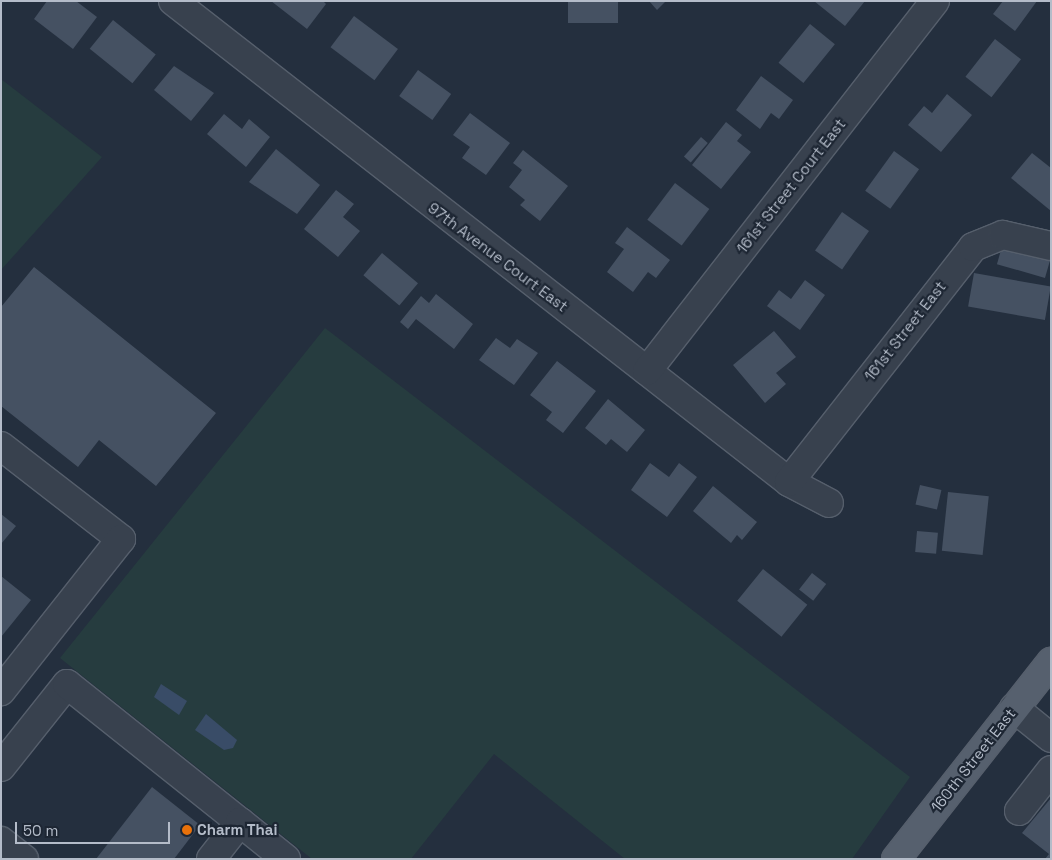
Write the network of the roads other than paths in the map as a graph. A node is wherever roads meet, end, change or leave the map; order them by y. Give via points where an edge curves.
1 (173, 1) edge
2 (935, 1) edge
3 (1051, 246) edge
4 (647, 371) junction
5 (1, 446) edge
6 (789, 482) junction
7 (829, 503) dead end
8 (1051, 662) edge
9 (1, 691) edge
10 (1014, 708) junction
11 (1051, 738) edge
12 (1, 767) edge
13 (1051, 770) edge
14 (1019, 811) dead end
15 (240, 822) junction
16 (1, 841) edge
17 (24, 859) edge
18 (210, 859) edge
19 (286, 859) edge
20 (896, 859) edge

1 - 4 street, 97th Avenue Court East
2 - 4 street, 161st Street Court East
3 - 6 street, 161st Street East via 1003,235 973,247
4 - 6 street, 97th Avenue Court East
5 - 9 street via 121,539
6 - 7 street, 97th Avenue Court East
8 - 10 main road, 160th Street East
10 - 11 street
10 - 20 main road, 160th Street East
12 - 15 street via 67,684
13 - 14 street
15 - 18 street
15 - 19 street
16 - 17 street

